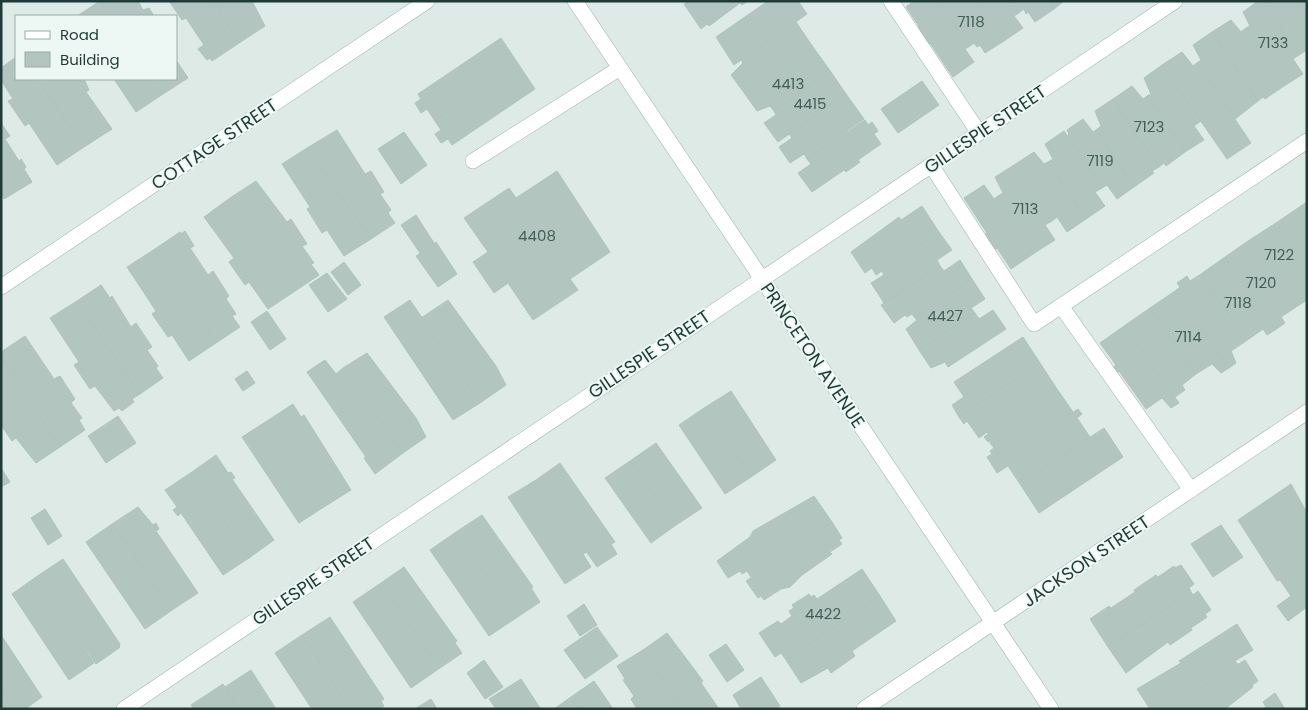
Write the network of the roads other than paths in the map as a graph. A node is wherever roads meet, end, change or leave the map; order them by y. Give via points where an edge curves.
1 (427, 1) edge
2 (575, 1) edge
3 (891, 1) edge
4 (1175, 1) edge
5 (620, 68) junction
6 (979, 133) junction
7 (1307, 141) edge
8 (472, 161) dead end
9 (931, 165) junction
10 (761, 279) junction
11 (1, 287) edge
12 (1061, 306) junction
13 (1307, 412) edge
14 (1191, 490) junction
15 (993, 623) junction
16 (124, 709) edge
17 (864, 709) edge
18 (1051, 709) edge

1 - 11 street, COTTAGE STREET
2 - 5 street, PRINCETON AVENUE
3 - 6 street
4 - 6 street, GILLESPIE STREET
5 - 8 street
5 - 10 street, PRINCETON AVENUE
6 - 9 street, GILLESPIE STREET
7 - 12 street
9 - 10 street, GILLESPIE STREET
9 - 12 street via 1034,324
10 - 15 street, PRINCETON AVENUE
10 - 16 street, GILLESPIE STREET
12 - 14 street
13 - 14 street, JACKSON STREET
14 - 15 street, JACKSON STREET
15 - 17 street, JACKSON STREET
15 - 18 street, PRINCETON AVENUE

